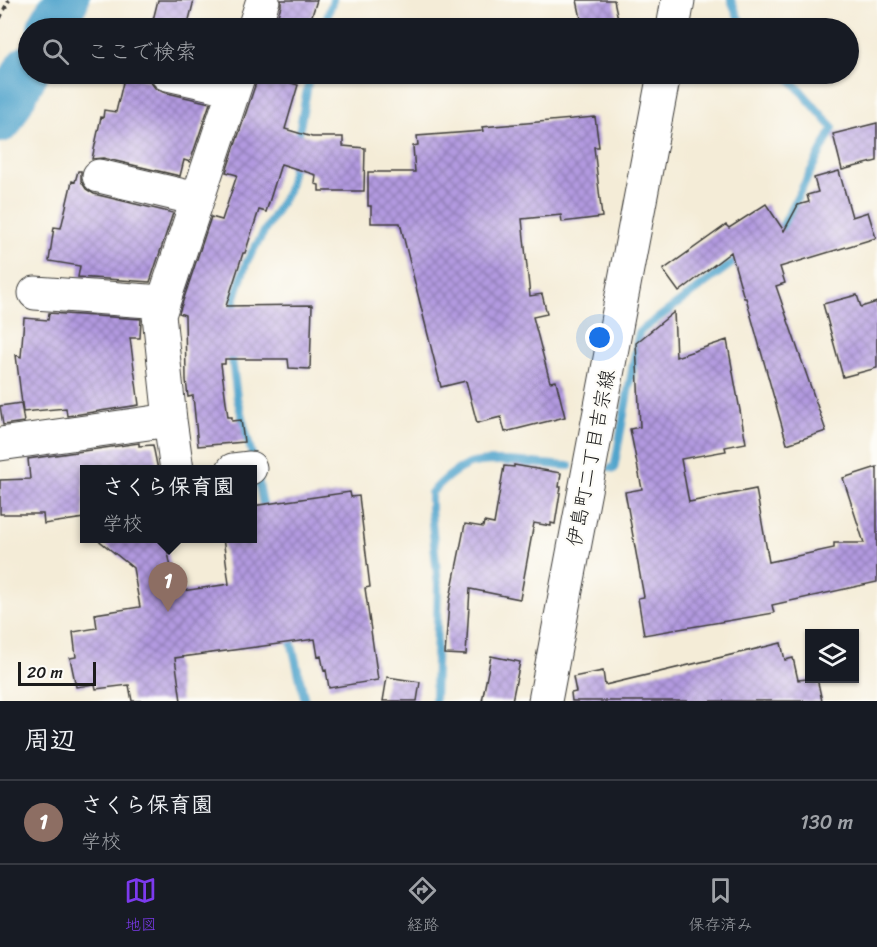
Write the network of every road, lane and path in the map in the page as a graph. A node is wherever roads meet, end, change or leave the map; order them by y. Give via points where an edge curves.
1 (9, 0) edge
2 (263, 0) edge
3 (678, 0) edge
4 (0, 18) edge
5 (257, 18) edge
6 (675, 18) edge
7 (235, 84) edge
8 (662, 84) edge
9 (99, 176) dead end
10 (197, 199) junction
11 (35, 293) dead end
12 (163, 302) junction
13 (170, 420) junction
14 (0, 444) edge
15 (176, 465) edge
16 (545, 701) edge

1 - 4 path
2 - 5 street
3 - 6 street
7 - 10 street
8 - 16 street, 伊島町二丁目吉宗線
9 - 10 street
10 - 12 street
11 - 12 street
12 - 13 street via 159,315
13 - 14 street
13 - 15 street

